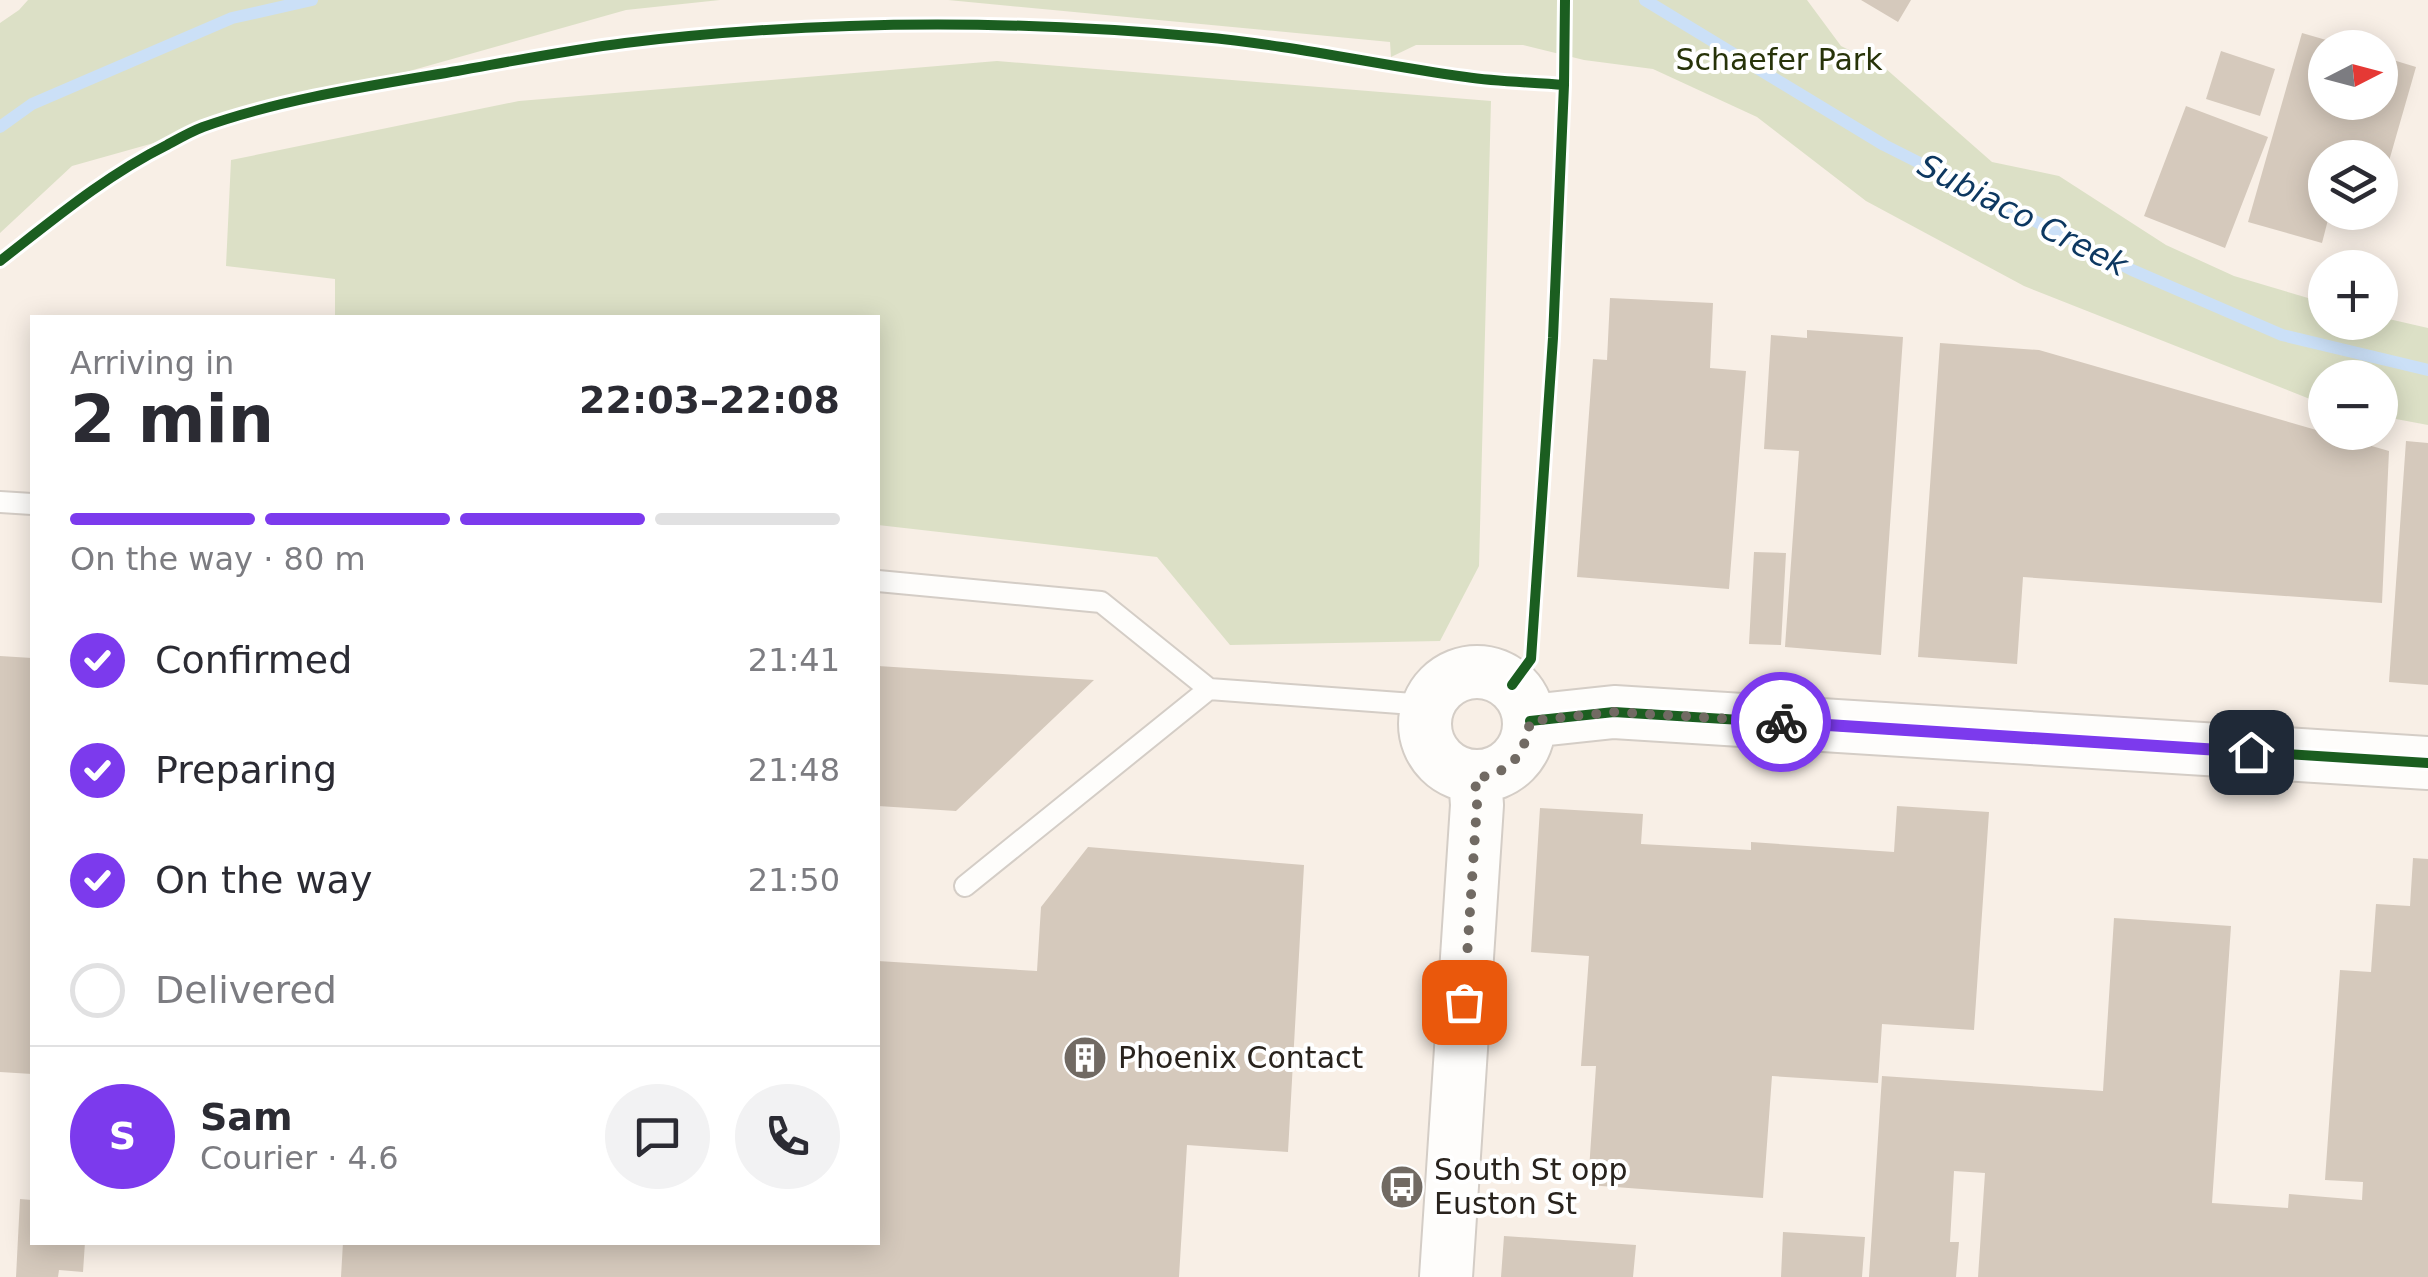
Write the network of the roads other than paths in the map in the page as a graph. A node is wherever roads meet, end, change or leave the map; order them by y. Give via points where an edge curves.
1 (0, 502) edge
2 (30, 504) edge
3 (880, 581) edge
4 (1209, 689) junction
5 (1428, 704) junction
6 (1530, 721) junction
7 (2428, 763) edge
8 (1475, 778) junction
9 (965, 886) dead end
10 (1446, 1277) edge

1 - 2 lane
3 - 4 lane via 1101,602
4 - 5 lane
4 - 9 lane
5 - 6 street via 1458,674 1490,673 1512,684
5 - 8 street via 1426,740 1435,757
6 - 7 street via 1614,712
6 - 8 street via 1513,763
8 - 10 street

